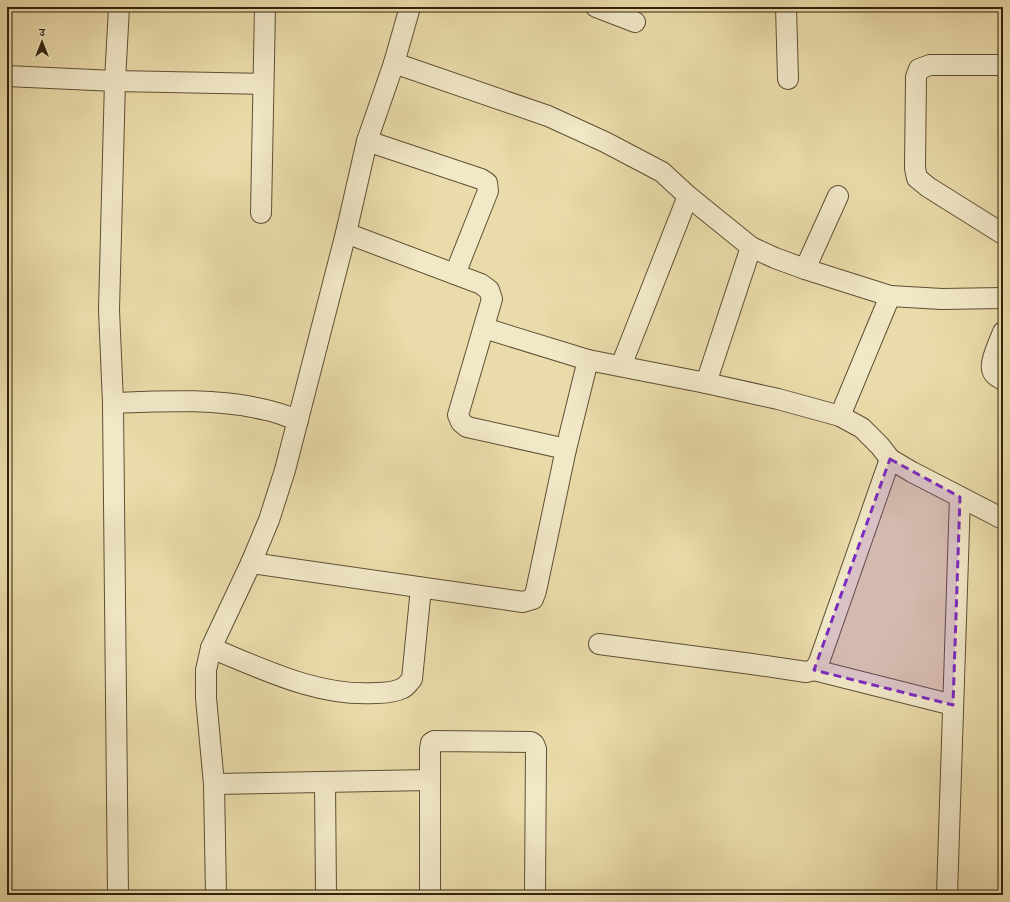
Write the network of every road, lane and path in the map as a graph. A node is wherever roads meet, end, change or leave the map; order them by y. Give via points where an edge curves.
1 (119, 7) edge
2 (265, 7) edge
3 (410, 7) edge
4 (786, 7) edge
5 (599, 8) edge
6 (635, 22) dead end
7 (394, 63) junction
8 (1003, 64) edge
9 (7, 76) edge
10 (788, 79) dead end
11 (115, 81) junction
12 (263, 84) junction
13 (367, 141) junction
14 (688, 196) junction
15 (838, 196) dead end
16 (261, 213) dead end
17 (346, 233) junction
18 (1003, 234) edge
19 (751, 247) junction
20 (805, 270) junction
21 (455, 274) junction
22 (890, 296) junction
23 (1003, 298) edge
24 (484, 328) junction
25 (1003, 332) edge
26 (588, 360) junction
27 (621, 366) junction
28 (1003, 380) edge
29 (706, 383) junction
30 (113, 403) junction
31 (840, 416) junction
32 (298, 420) junction
33 (566, 449) junction
34 (890, 459) junction
35 (960, 497) junction
36 (1003, 518) edge
37 (251, 563) junction
38 (420, 588) junction
39 (599, 644) dead end
40 (211, 648) junction
41 (814, 670) junction
42 (953, 705) junction
43 (430, 780) junction
44 (325, 782) junction
45 (214, 784) junction
46 (118, 895) edge
47 (216, 895) edge
48 (326, 895) edge
49 (430, 895) edge
50 (535, 895) edge
51 (947, 895) edge

1 - 11 street
2 - 12 street
3 - 7 street
4 - 10 street
5 - 6 street
7 - 13 street
7 - 14 street via 548,116 662,172
8 - 18 street via 930,65 919,69 916,77 915,168 918,178 928,187
9 - 11 street
11 - 12 street
11 - 30 street via 109,310
12 - 16 street
13 - 17 street
13 - 21 street via 487,183 488,191
14 - 19 street
14 - 27 street
15 - 20 street
17 - 21 street
17 - 32 street
19 - 20 street
19 - 29 street
20 - 22 street
21 - 24 street via 489,290 492,299
22 - 23 street via 942,299
22 - 31 street
24 - 26 street
24 - 33 street via 458,415 461,422 467,427
25 - 28 street via 992,364 995,376
26 - 27 street
26 - 33 street
27 - 29 street
29 - 31 street
30 - 32 street via 185,401 231,404 266,410
30 - 46 street
31 - 34 street via 862,428
32 - 37 street via 269,520
33 - 38 street via 533,599 523,602
34 - 35 street
34 - 41 street
35 - 36 street
35 - 42 street
37 - 38 street
37 - 40 street
38 - 40 street via 412,679 404,688 389,692 360,693 311,685 286,679
39 - 41 street via 806,672
40 - 45 street via 206,670 206,698
41 - 42 street
42 - 51 street
43 - 44 street
43 - 49 street
43 - 50 street via 430,748 434,741 534,744
44 - 45 street
44 - 48 street
45 - 47 street

